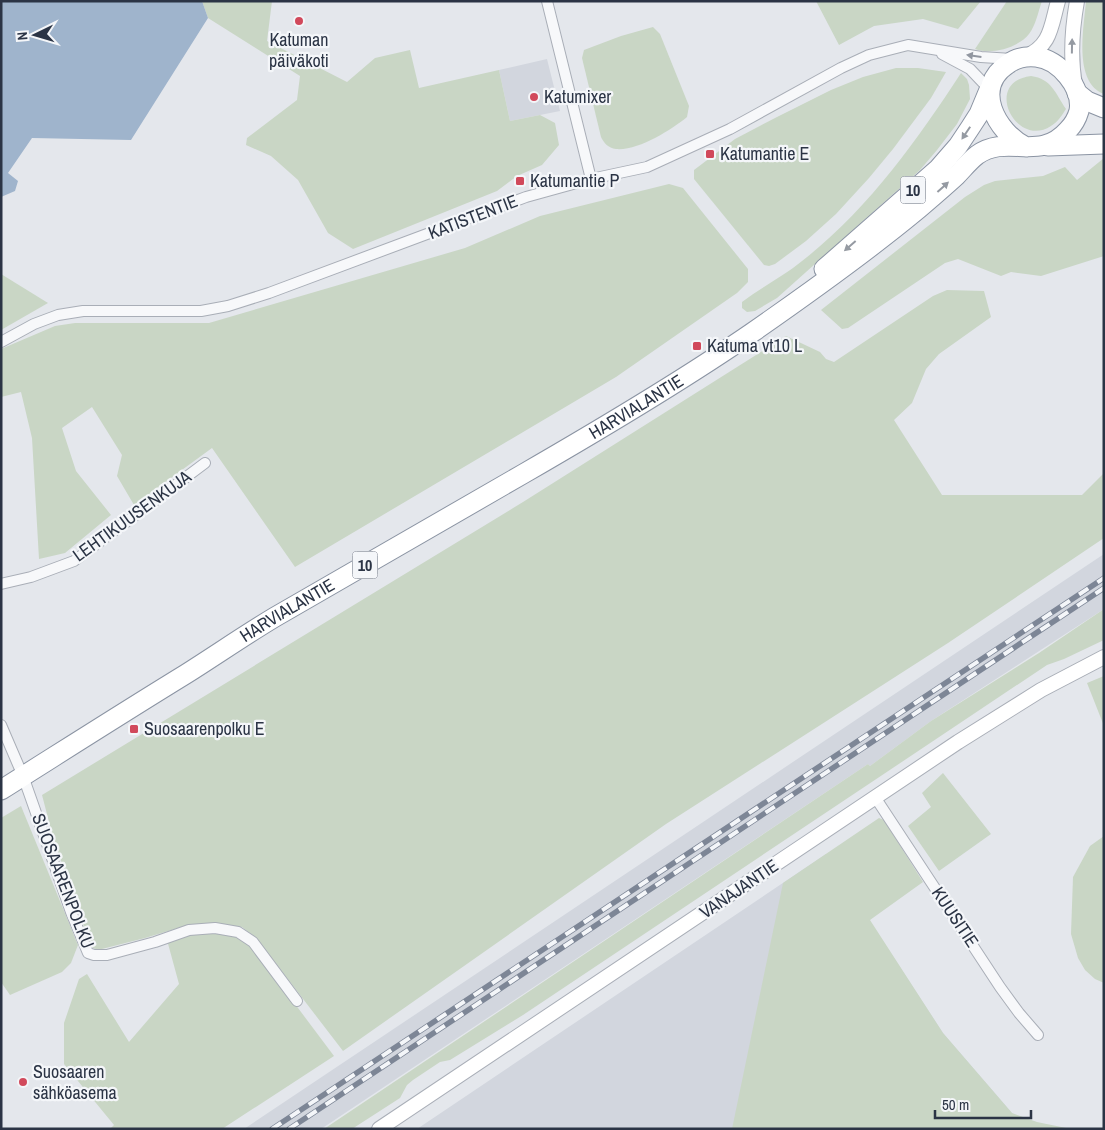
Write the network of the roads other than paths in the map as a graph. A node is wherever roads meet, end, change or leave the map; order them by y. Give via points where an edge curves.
1 (547, 1) edge
2 (1058, 1) edge
3 (1077, 1) edge
4 (933, 49) junction
5 (1019, 58) junction
6 (989, 89) junction
7 (1076, 92) junction
8 (1104, 108) edge
9 (1104, 144) edge
10 (1048, 146) junction
11 (1026, 147) junction
12 (591, 179) junction
13 (1, 342) edge
14 (732, 346) junction
15 (205, 463) dead end
16 (1, 584) edge
17 (1104, 657) edge
18 (1, 725) edge
19 (23, 776) junction
20 (1, 790) edge
21 (875, 797) junction
22 (297, 1001) dead end
23 (1038, 1035) dead end
24 (382, 1128) edge

1 - 12 street
2 - 5 street via 1046,41 1034,53
7 -> 3 street via 1072,59
5 -> 4 street, KATISTENTIE via 980,57
4 - 6 street, KATISTENTIE via 970,70
4 - 12 street, KATISTENTIE via 908,45 869,55 674,156 647,167
5 - 6 highway, 10 via 1001,69
5 - 7 highway via 1033,56 1053,63 1066,75
6 - 11 highway via 998,121 1008,135
6 -> 14 highway, HARVIALANTIE / 10 via 979,114 938,169
7 - 8 highway
7 - 10 highway via 1080,108 1078,116 1066,132
9 - 10 highway, 10
10 - 11 highway, 10
14 -> 11 highway, HARVIALANTIE / 10 via 879,241 982,152 1005,146
12 - 13 street, KATISTENTIE via 526,197 228,306 191,311 83,311 58,315 34,324
14 - 19 highway, HARVIALANTIE / 10 via 609,424 271,620
15 - 16 street, LEHTIKUUSENKUJA via 74,561
17 - 21 street, VANAJANTIE via 1041,690
18 - 19 street
19 - 20 highway, HARVIALANTIE / 10
19 - 22 street, SUOSAARENPOLKU via 88,953 107,955 189,930 215,928 238,932 253,942
21 - 23 street, KUUSITIE via 1000,987
21 - 24 street, VANAJANTIE

